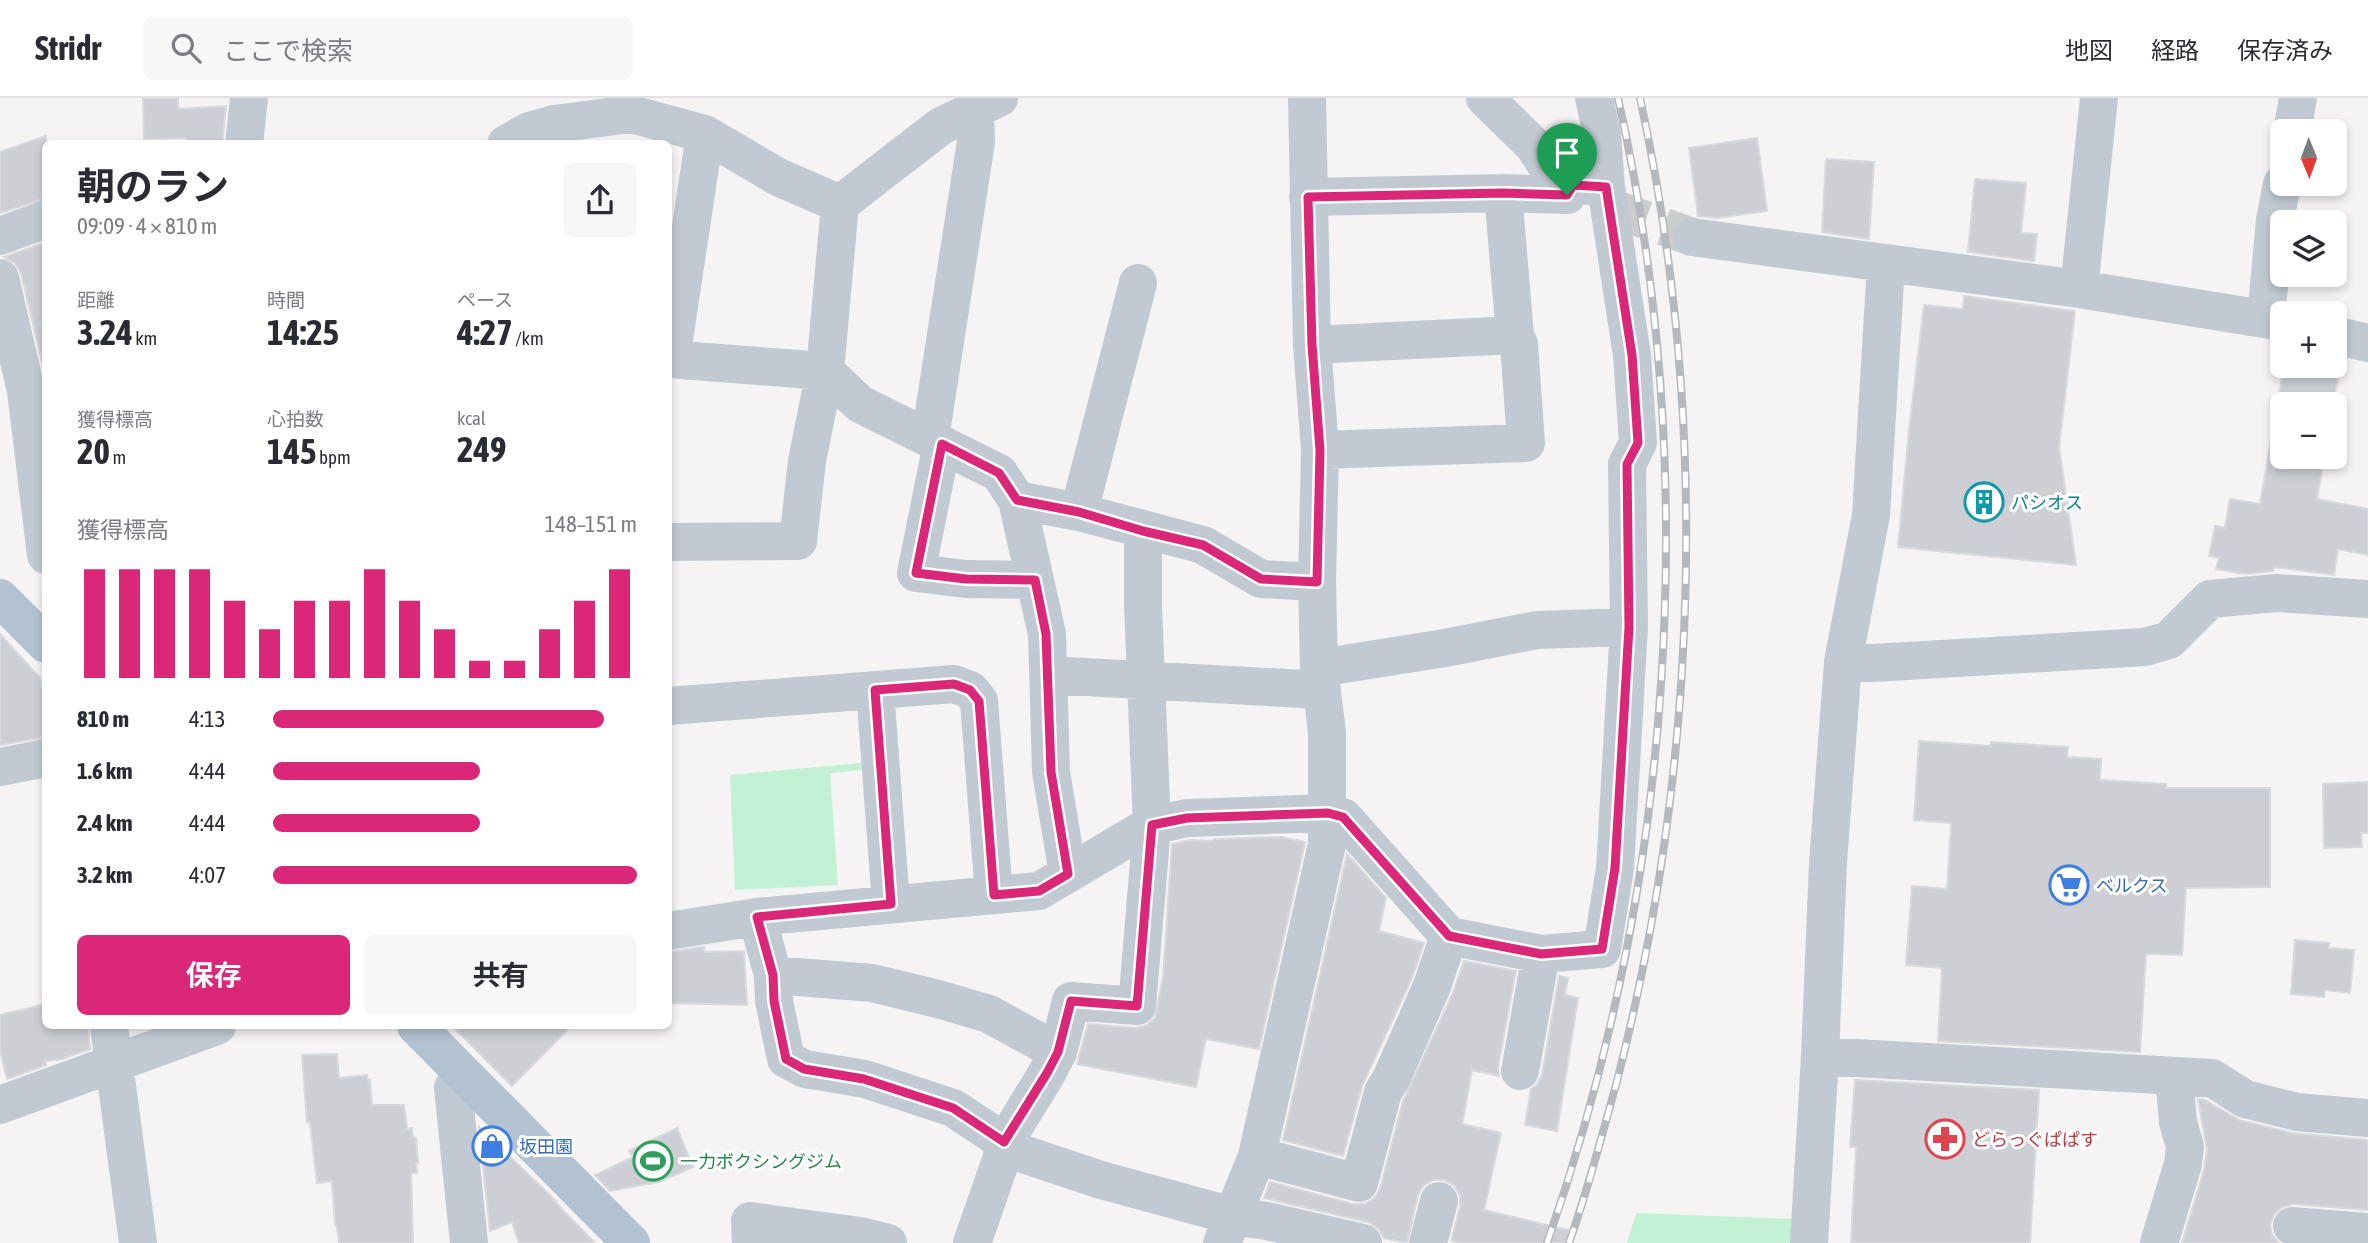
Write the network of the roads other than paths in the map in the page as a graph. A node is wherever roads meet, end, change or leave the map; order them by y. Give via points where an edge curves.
1 (249, 98) edge
2 (1307, 98) edge
3 (1485, 98) edge
4 (1594, 98) edge
5 (2099, 98) edge
6 (2298, 98) edge
7 (987, 104) edge
8 (633, 106) edge
9 (2294, 119) edge
10 (705, 134) junction
11 (522, 139) edge
12 (244, 140) edge
13 (1590, 186) junction
14 (1503, 193) junction
15 (2280, 196) edge
16 (1308, 197) junction
17 (840, 204) junction
18 (42, 220) edge
19 (0, 236) edge
20 (1692, 237) tunnel mouth
21 (1886, 264) junction
22 (0, 278) edge
23 (1138, 283) dead end
24 (2078, 289) junction
25 (2274, 301) edge
26 (2270, 320) edge
27 (1515, 335) junction
28 (2347, 338) edge
29 (2368, 343) edge
30 (1312, 345) junction
31 (672, 346) edge
32 (672, 359) edge
33 (825, 371) junction
34 (24, 384) edge
35 (936, 441) junction
36 (1320, 450) junction
37 (1017, 500) junction
38 (1079, 512) junction
39 (42, 524) edge
40 (1143, 531) junction
41 (672, 542) edge
42 (1035, 580) junction
43 (1317, 582) junction
44 (0, 598) edge
45 (2368, 599) edge
46 (1629, 627) junction
47 (42, 640) edge
48 (1843, 662) junction
49 (1049, 675) junction
50 (1320, 679) junction
51 (1146, 680) junction
52 (875, 690) junction
53 (672, 706) edge
54 (42, 759) edge
55 (0, 767) edge
56 (1328, 813) junction
57 (1152, 825) junction
58 (1068, 874) junction
59 (994, 895) junction
60 (891, 904) junction
61 (757, 917) junction
62 (672, 930) edge
63 (1449, 936) junction
64 (1541, 954) junction
65 (773, 975) junction
66 (109, 1029) edge
67 (209, 1029) edge
68 (419, 1029) edge
69 (1058, 1052) junction
70 (1820, 1056) junction
71 (114, 1064) junction
72 (1520, 1071) dead end
73 (464, 1075) junction
74 (2174, 1076) junction
75 (0, 1105) edge
76 (2368, 1118) edge
77 (1004, 1142) junction
78 (1257, 1156) junction
79 (1439, 1201) dead end
80 (2292, 1226) dead end
81 (1228, 1230) edge
82 (2368, 1232) edge
83 (1343, 1241) edge
84 (138, 1243) edge
85 (469, 1243) edge
86 (631, 1243) edge
87 (751, 1243) edge
88 (888, 1243) edge
89 (972, 1243) edge
90 (1428, 1243) edge
91 (1809, 1243) edge
92 (2158, 1243) edge

1 - 12 street
2 - 16 street
3 - 13 street via 1534,146 1548,168
4 - 13 street via 1602,134
5 - 24 street
6 - 9 street
7 - 17 street via 941,126
7 - 35 street via 976,142
8 - 10 street
8 - 11 street via 554,124
10 - 17 street via 778,177
10 - 31 street
13 - 14 street via 1567,195
13 - 46 street via 1632,355 1638,443 1627,464
14 - 16 street
14 - 27 street
15 - 25 street
16 - 30 street
17 - 33 street
18 - 19 street
20 - 21 street
21 - 24 street
21 - 48 street via 1871,515
22 - 34 street
23 - 38 street
24 - 26 street
27 - 30 street
27 - 36 street via 1520,344 1526,443
28 - 29 street
30 - 36 street
32 - 33 street
33 - 35 street via 860,404
33 - 41 street via 807,461 798,541
34 - 39 street
35 - 37 street via 999,473
35 - 42 street via 916,573
36 - 43 street
37 - 38 street
37 - 42 street
38 - 40 street
40 - 43 street via 1203,545 1261,579
40 - 51 street
42 - 49 street
43 - 50 street
44 - 47 main road
45 - 48 street via 2277,593 2210,598 2169,640 2145,647
46 - 50 street via 1537,630
46 - 64 street via 1615,868 1602,949
48 - 70 street
49 - 51 street
49 - 58 street via 1051,772
50 - 51 street
50 - 56 street
51 - 57 street
52 - 53 street
52 - 59 street via 954,684 970,690 979,701
52 - 60 street
54 - 55 street
56 - 57 street via 1187,818
56 - 63 street via 1343,817
56 - 78 street via 1327,844
57 - 58 street
57 - 69 street via 1137,1006 1071,1001
58 - 59 street via 1039,891
59 - 60 street
60 - 61 street
61 - 62 street
61 - 65 street
63 - 64 street
63 - 78 street via 1432,986 1383,1092 1359,1183
64 - 72 street
65 - 69 street via 872,983 938,999 989,1014
65 - 77 street via 786,1059 804,1069 864,1079 953,1108
66 - 71 street
67 - 71 street
68 - 73 main road
69 - 77 street
70 - 74 street
70 - 91 street
71 - 75 street
71 - 84 street
73 - 85 street via 453,1088
73 - 86 main road
74 - 76 street via 2212,1078 2245,1099 2297,1112
74 - 92 street via 2185,1147
77 - 81 street via 1023,1154
77 - 89 street
78 - 81 street
79 - 90 street
80 - 82 street
81 - 83 street via 1267,1221
87 - 88 street via 750,1220

